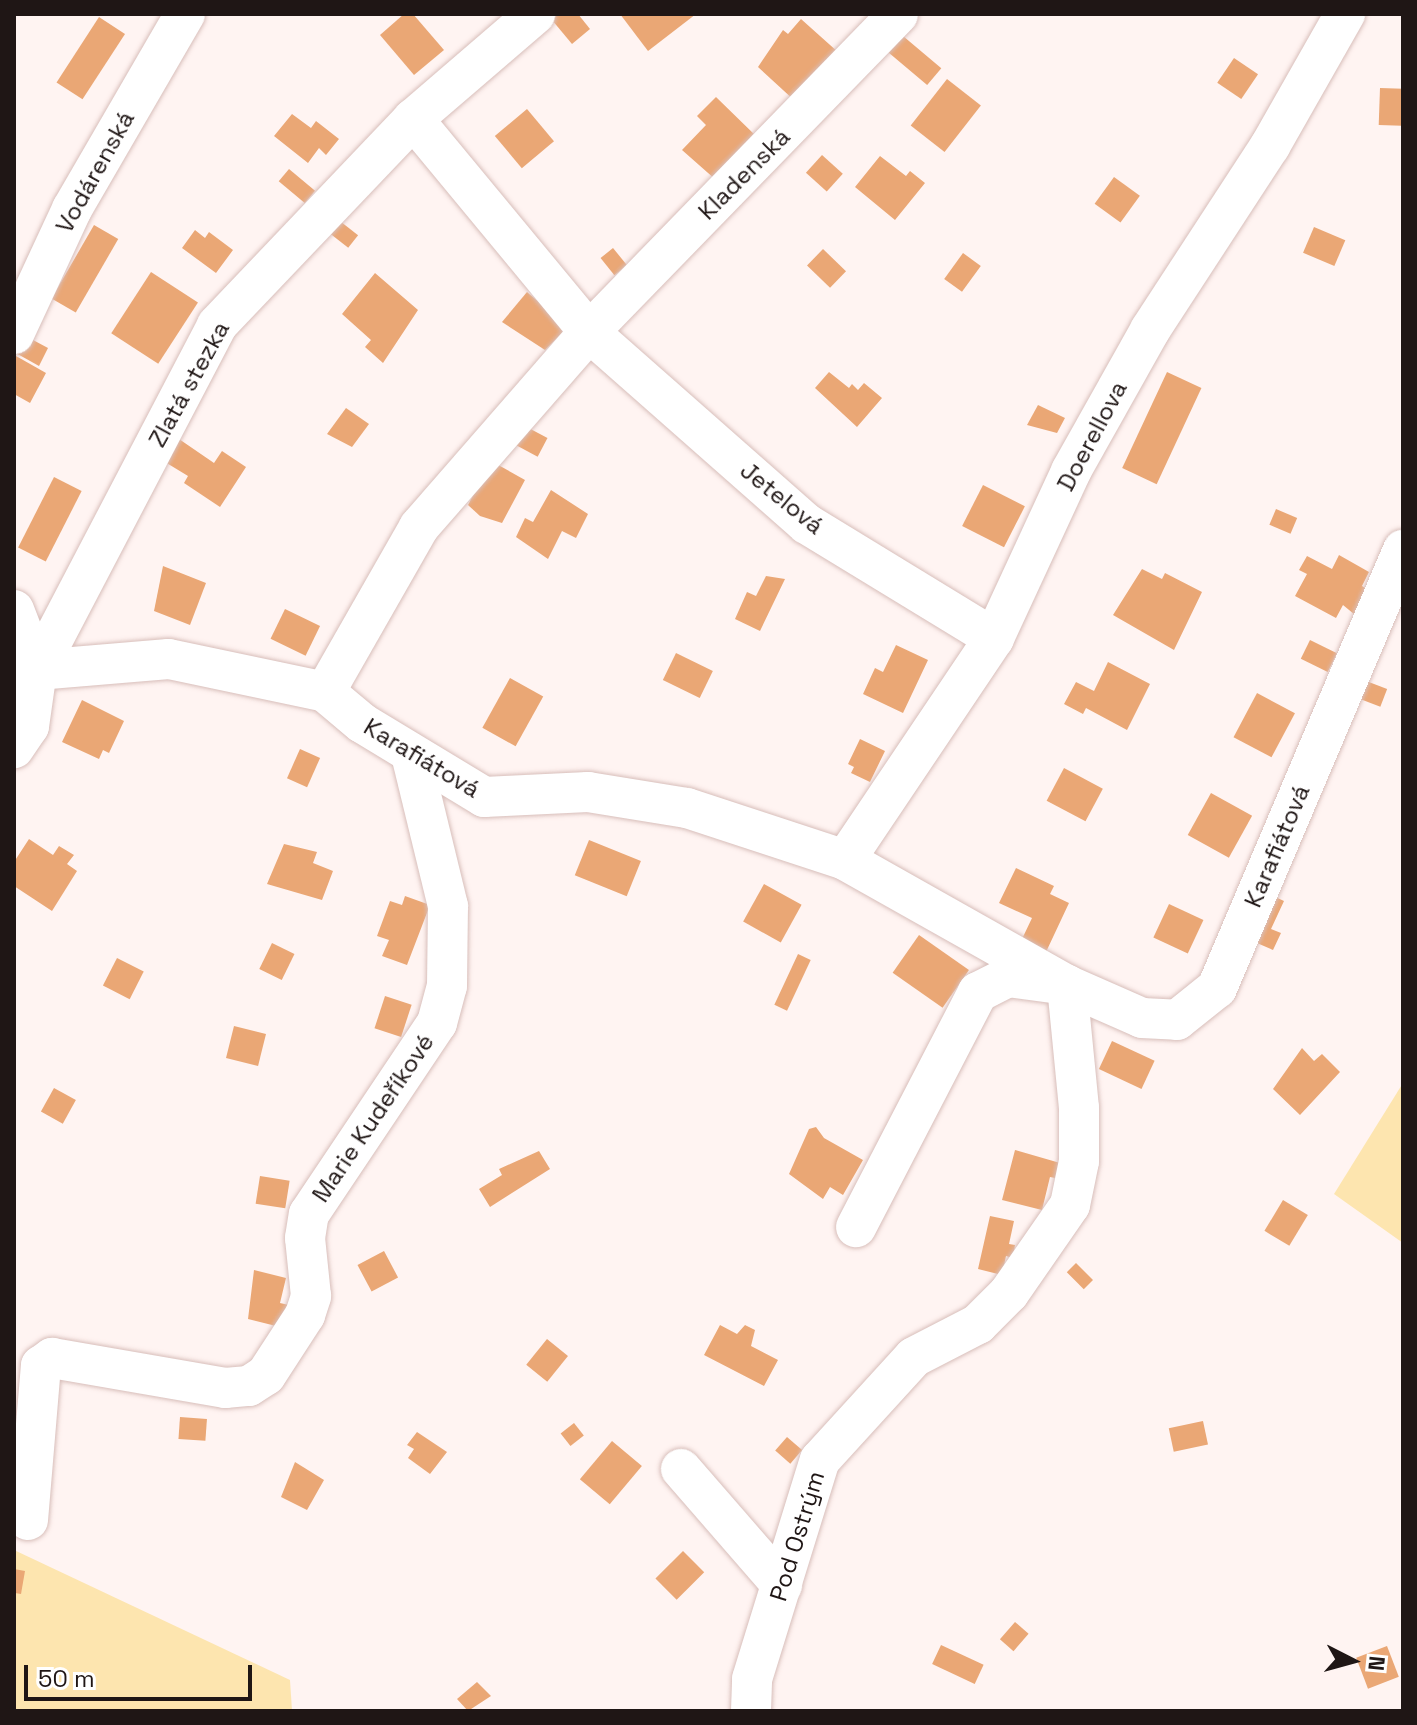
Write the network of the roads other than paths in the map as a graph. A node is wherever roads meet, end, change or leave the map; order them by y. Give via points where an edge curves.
1 (185, 14) edge
2 (535, 14) edge
3 (898, 14) edge
4 (1345, 14) edge
5 (413, 119) junction
6 (589, 332) junction
7 (14, 334) edge
8 (1403, 550) edge
9 (14, 610) edge
10 (994, 638) junction
11 (26, 676) edge
12 (325, 692) junction
13 (14, 748) edge
14 (411, 754) junction
15 (845, 860) junction
16 (1067, 985) junction
17 (856, 1227) dead end
18 (681, 1469) dead end
19 (28, 1520) dead end
20 (782, 1585) junction
21 (751, 1711) edge

1 - 7 street, Vodárenská via 72,209
2 - 5 street, Zlatá stezka
3 - 6 street, Kladenská
4 - 10 street, Doerellova via 1270,146 1143,343 1071,471
5 - 6 street
5 - 11 street, Zlatá stezka via 217,325
6 - 10 street, Jetelová via 807,524
6 - 12 street, Kladenská via 419,527
8 - 16 street, Karafiátová via 1217,988 1177,1020 1142,1018
9 - 11 street
10 - 15 street, Doerellova
11 - 12 street, Karafiátová via 169,659
11 - 13 street via 29,726
12 - 14 street, Karafiátová
14 - 15 street, Karafiátová via 484,797 588,792 687,808
14 - 19 street, Marie Kudeříkové via 448,906 447,986 437,1023 309,1214 305,1238 311,1296 305,1315 266,1375 249,1386 225,1388 52,1358 41,1366
15 - 16 street, Karafiátová
16 - 17 street, Karafiátová via 1008,977 978,992
16 - 20 street, Pod Ostrým via 1079,1108 1079,1161 1070,1205 1009,1293 978,1324 914,1357 820,1460
18 - 20 street
20 - 21 street, Pod Ostrým via 752,1679

